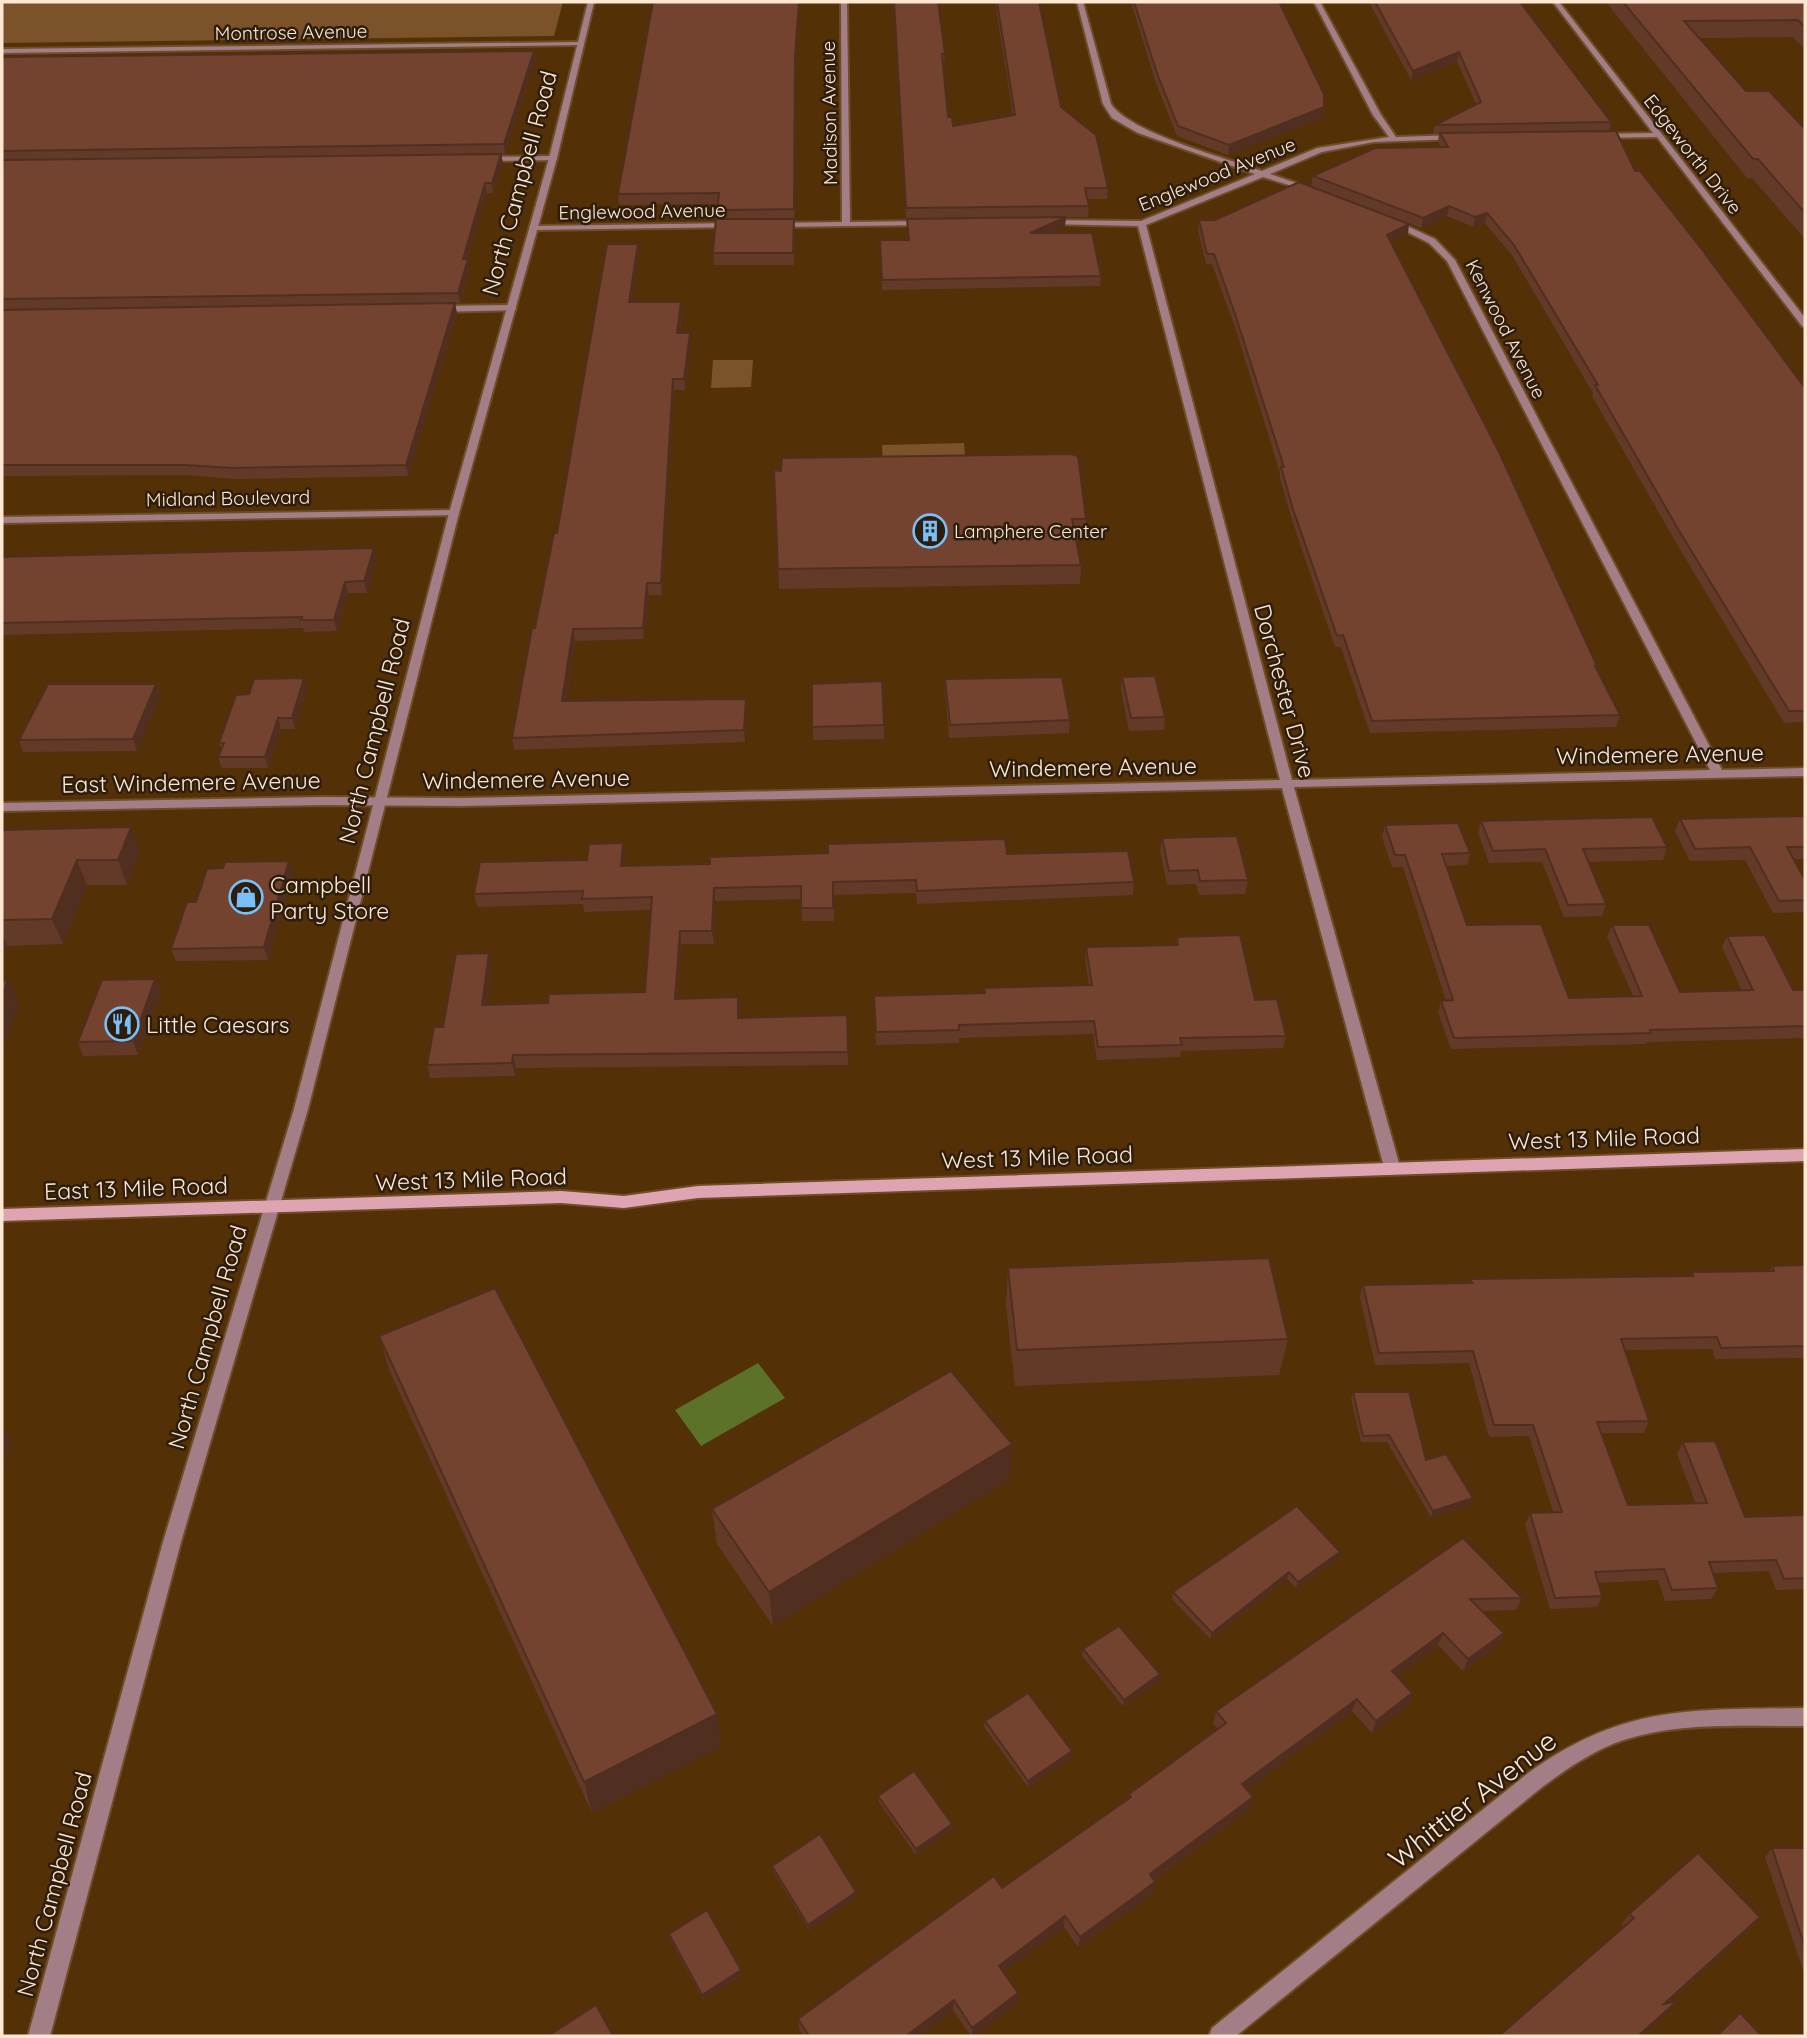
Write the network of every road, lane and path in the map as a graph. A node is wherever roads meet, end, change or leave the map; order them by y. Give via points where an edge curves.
1 (591, 2) edge
2 (844, 2) edge
3 (1080, 2) edge
4 (1317, 2) edge
5 (1556, 2) edge
6 (581, 44) junction
7 (2, 51) edge
8 (1658, 135) junction
9 (1591, 136) edge
10 (1469, 137) edge
11 (1393, 138) junction
12 (553, 158) junction
13 (467, 159) edge
14 (1262, 175) junction
15 (1319, 194) edge
16 (1385, 219) edge
17 (1040, 222) edge
18 (929, 223) edge
19 (846, 224) junction
20 (1142, 224) junction
21 (739, 225) edge
22 (766, 225) edge
23 (534, 228) junction
24 (512, 308) junction
25 (420, 309) edge
26 (1805, 324) edge
27 (454, 513) junction
28 (2, 520) edge
29 (1805, 772) edge
30 (1717, 774) junction
31 (1287, 784) junction
32 (382, 801) junction
33 (2, 807) edge
34 (1805, 1155) edge
35 (1392, 1167) junction
36 (271, 1207) junction
37 (2, 1215) edge
38 (1805, 1717) edge
39 (39, 2036) edge
40 (1220, 2036) edge

1 - 6 street, North Campbell Road
2 - 19 street, Madison Avenue
3 - 14 street via 1107,104 1115,116 1141,131
4 - 11 street
5 - 8 street, Edgeworth Drive
6 - 7 street, Montrose Avenue
6 - 12 street, North Campbell Road
8 - 9 street
8 - 26 street, Edgeworth Drive
10 - 11 street, Englewood Avenue
11 - 14 street, Englewood Avenue via 1320,150
12 - 13 street
12 - 23 street, North Campbell Road
14 - 15 street
14 - 20 street, Englewood Avenue
16 - 30 street, Kenwood Avenue via 1433,241 1451,260
17 - 20 street, Englewood Avenue
18 - 19 street
19 - 22 street
20 - 31 street, Dorchester Drive
21 - 23 street, Englewood Avenue
23 - 24 street, North Campbell Road
24 - 25 street
24 - 27 street, North Campbell Road
27 - 28 street, Midland Boulevard
27 - 32 street, North Campbell Road
29 - 30 street, Windemere Avenue
30 - 31 street, Windemere Avenue
31 - 32 street, Windemere Avenue
31 - 35 street, Dorchester Drive
32 - 33 street, East Windemere Avenue
32 - 36 street, North Campbell Road
34 - 35 main road, West 13 Mile Road
35 - 36 main road, West 13 Mile Road via 698,1192 624,1202 561,1197
36 - 37 main road, East 13 Mile Road
36 - 39 street, North Campbell Road via 172,1542
38 - 40 street, Whittier Avenue via 1695,1720 1649,1727 1610,1736 1569,1756

